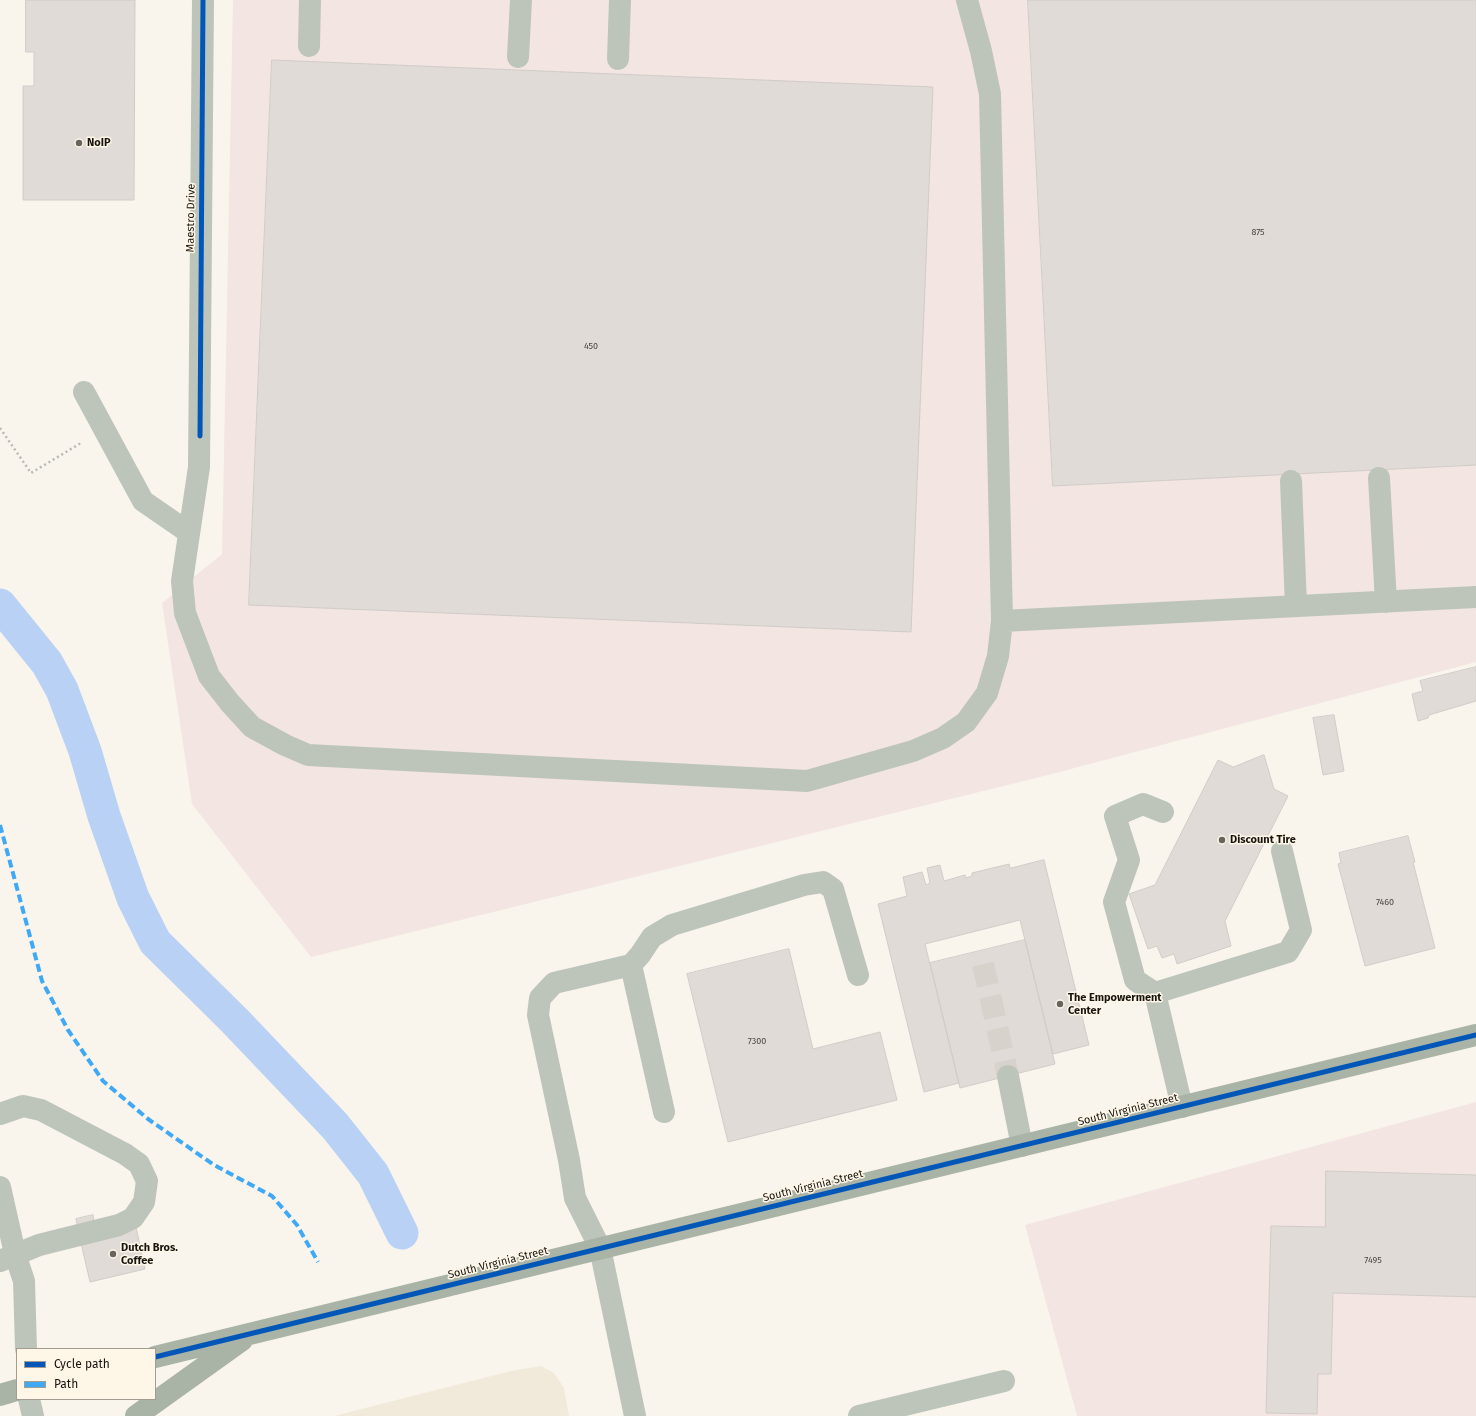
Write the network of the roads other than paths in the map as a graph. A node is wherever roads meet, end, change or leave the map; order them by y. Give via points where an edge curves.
1 (203, 0) edge
2 (310, 0) edge
3 (521, 0) edge
4 (620, 0) edge
5 (967, 0) edge
6 (309, 46) dead end
7 (518, 57) dead end
8 (618, 59) dead end
9 (84, 392) dead end
10 (1380, 478) dead end
11 (1291, 481) dead end
12 (188, 532) junction
13 (1476, 597) edge
14 (1386, 602) junction
15 (1296, 606) junction
16 (1002, 621) junction
17 (1164, 812) dead end
18 (1282, 851) dead end
19 (631, 965) junction
20 (858, 975) dead end
21 (1154, 993) junction
22 (1476, 1034) edge
23 (1008, 1076) tunnel mouth
24 (1182, 1106) junction
25 (664, 1112) dead end
26 (0, 1114) edge
27 (1022, 1146) junction
28 (0, 1187) edge
29 (600, 1248) junction
30 (8, 1258) edge
31 (253, 1333) junction
32 (26, 1348) edge
33 (156, 1356) edge
34 (1004, 1381) dead end
35 (16, 1390) edge
36 (0, 1395) edge
37 (28, 1400) edge
38 (33, 1416) edge
39 (136, 1416) edge
40 (635, 1416) edge
41 (859, 1416) edge

1 - 12 street, Maestro Drive via 200,467
2 - 6 street
3 - 7 street
4 - 8 street
5 - 16 street, Maestro Drive via 990,94
9 - 12 street via 143,501
10 - 14 street
11 - 15 street
12 - 16 street, Maestro Drive via 182,581 185,613 209,676 252,727 308,755 807,781 913,751 943,738 966,722 987,693 998,656
13 - 14 street
14 - 15 street
15 - 16 street
17 - 21 street via 1143,804 1115,816 1129,860 1114,902 1135,980
18 - 21 street via 1301,930 1288,952
19 - 20 street via 652,937 672,925 804,885 823,882 834,889
19 - 25 street
19 - 29 street via 554,983 540,998 538,1006 575,1198
21 - 24 street
22 - 24 main road, South Virginia Street
23 - 27 street
24 - 27 main road, South Virginia Street
26 - 30 street via 23,1106 41,1110 125,1154 139,1164 147,1181 144,1202 133,1218 119,1225 65,1238
27 - 29 main road, South Virginia Street
28 - 30 street
29 - 31 main road, South Virginia Street
29 - 40 street
30 - 32 street via 24,1281
31 - 33 main road, South Virginia Street
31 - 39 main road
34 - 41 street
35 - 36 main road
37 - 38 street

